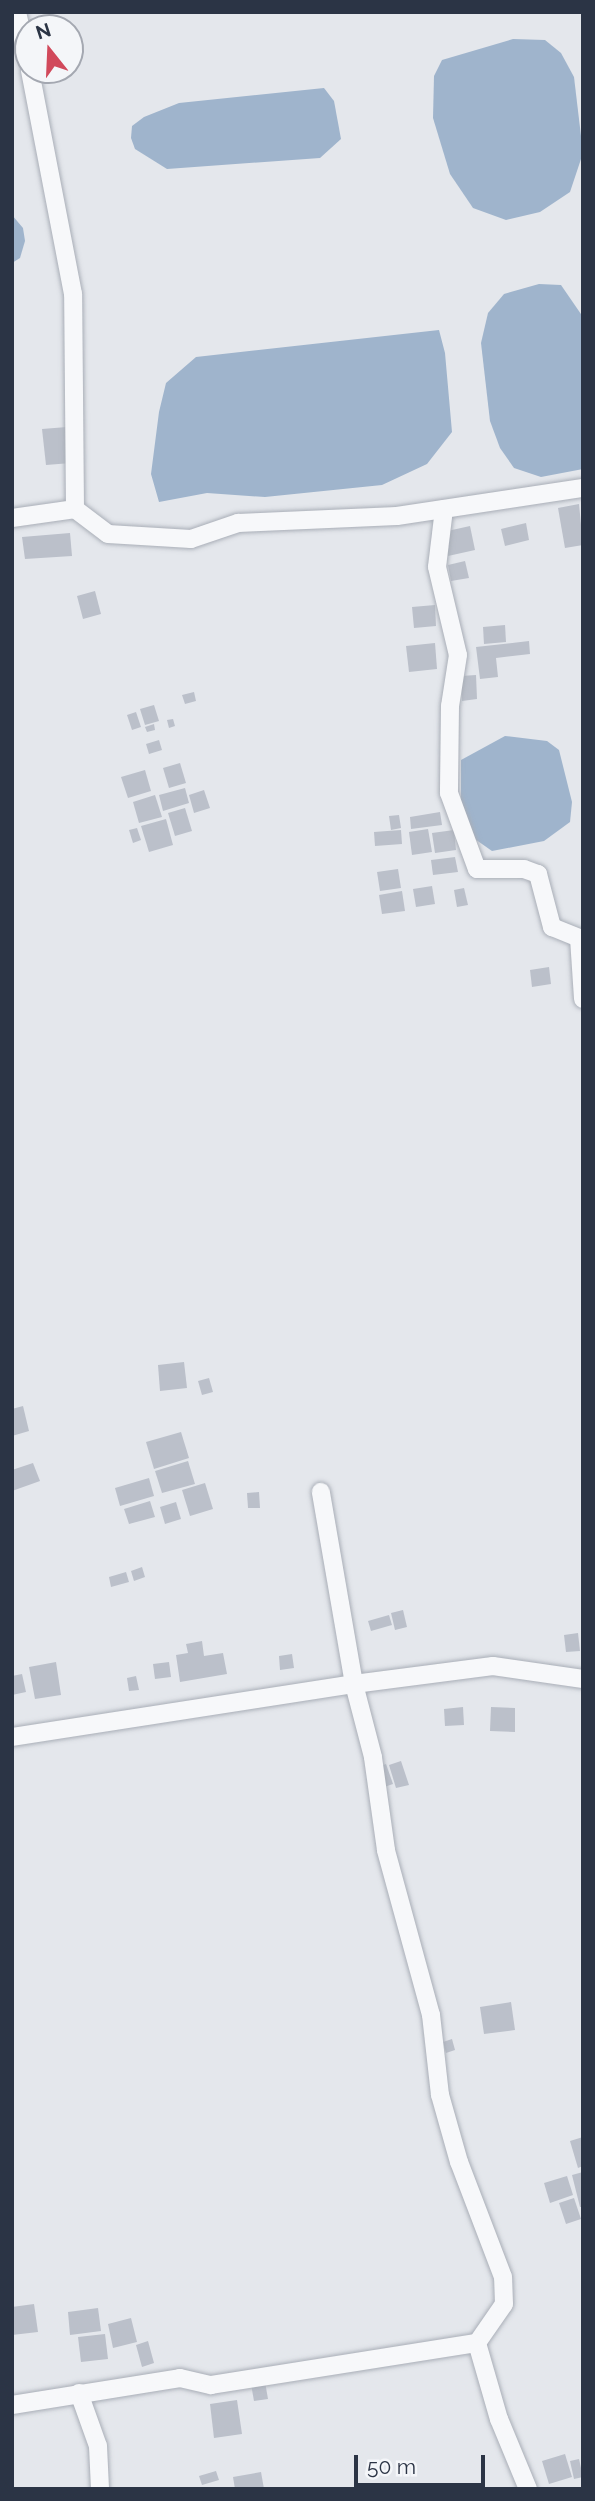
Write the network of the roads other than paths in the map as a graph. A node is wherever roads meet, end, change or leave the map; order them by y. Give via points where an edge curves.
1 (33, 84) edge
2 (583, 488) edge
3 (75, 509) junction
4 (444, 509) junction
5 (12, 518) edge
6 (583, 999) edge
7 (321, 1492) dead end
8 (583, 1679) edge
9 (354, 1684) junction
10 (12, 1737) edge
11 (477, 2343) junction
12 (79, 2393) junction
13 (12, 2406) edge
14 (100, 2489) edge
15 (528, 2489) edge

1 - 3 street via 73,294
2 - 4 street
3 - 4 street via 108,534 191,539 238,523
3 - 5 street
4 - 6 street via 437,567 458,655 450,706 449,793 477,869 524,869 538,874 552,927 579,938
7 - 9 street
8 - 9 street via 493,1666
9 - 10 street
9 - 11 street via 373,1757 386,1850 430,2015 440,2095 459,2162 503,2277 504,2304
11 - 12 street via 211,2385 180,2378
11 - 15 street via 499,2419
12 - 13 street
12 - 14 street via 98,2446

